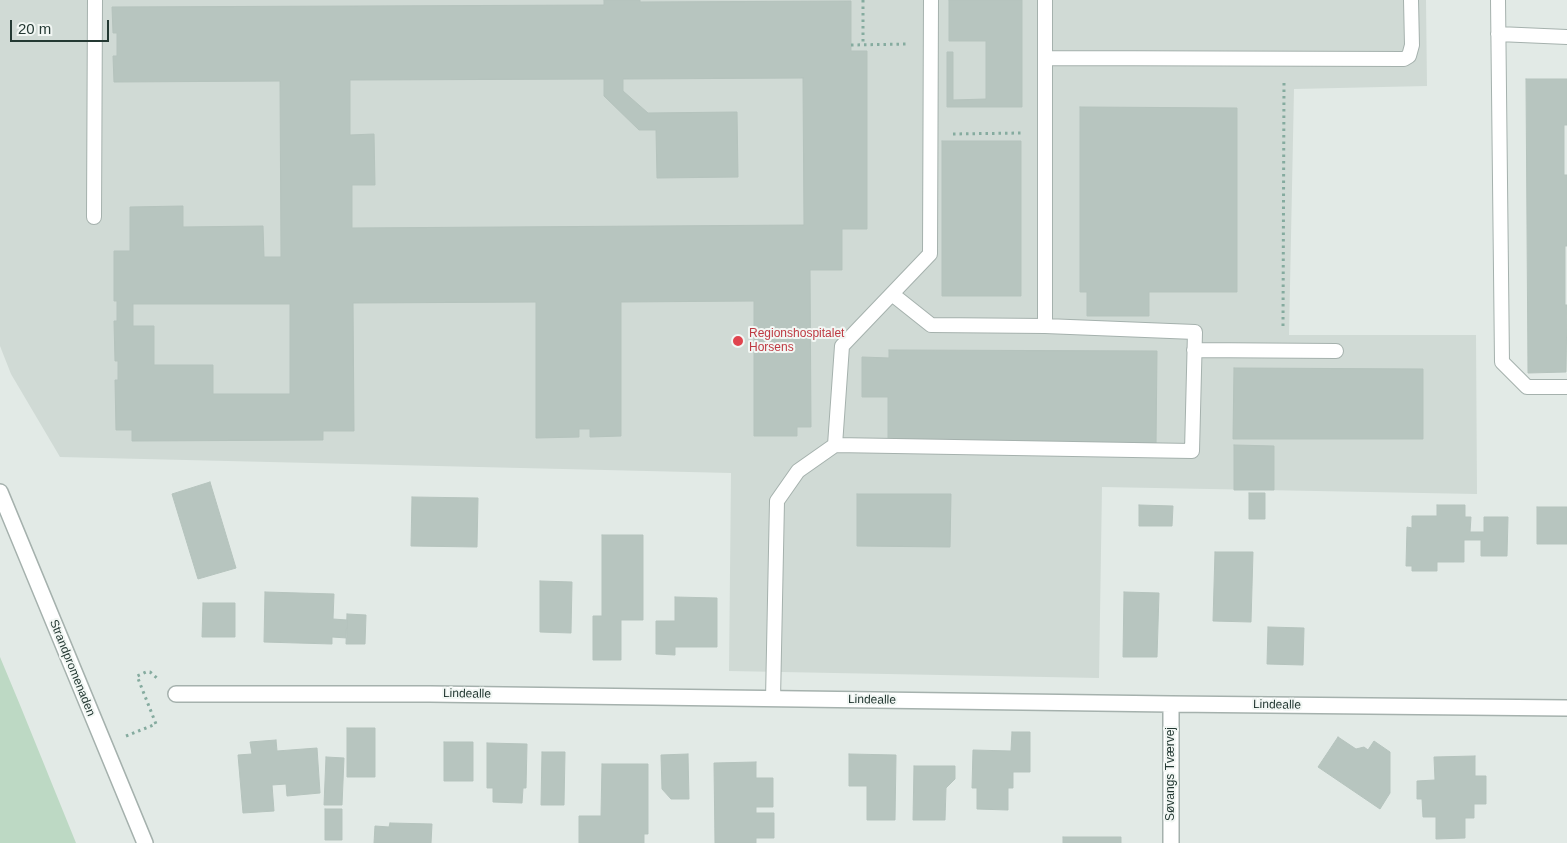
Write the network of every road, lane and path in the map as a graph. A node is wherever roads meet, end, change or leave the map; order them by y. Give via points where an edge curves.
1 (94, 0) edge
2 (863, 0) edge
3 (931, 0) edge
4 (1045, 0) edge
5 (1411, 0) edge
6 (1498, 0) edge
7 (1498, 34) junction
8 (1567, 37) edge
9 (931, 44) junction
10 (851, 45) dead end
11 (863, 45) junction
12 (1045, 58) junction
13 (1284, 59) junction
14 (1045, 133) junction
15 (931, 134) junction
16 (94, 217) dead end
17 (892, 294) junction
18 (1045, 326) junction
19 (1194, 350) junction
20 (1283, 351) junction
21 (1336, 351) dead end
22 (1567, 387) edge
23 (835, 445) junction
24 (0, 492) edge
25 (176, 694) joint
26 (773, 699) junction
27 (1171, 704) junction
28 (1567, 708) edge
29 (104, 745) junction
30 (145, 843) edge
31 (1171, 843) edge

1 - 16 lane
2 - 11 path
3 - 9 lane
4 - 12 lane
5 - 13 lane via 1412,45 1409,56 1404,59
6 - 7 lane
7 - 8 lane
7 - 22 lane via 1502,362 1527,387
9 - 11 path
9 - 15 lane
10 - 11 path
12 - 13 lane
12 - 14 lane
13 - 20 path
14 - 15 path
14 - 18 lane
15 - 17 lane via 930,254
17 - 18 lane via 932,325
17 - 23 lane via 842,346
18 - 19 lane via 1195,332
19 - 20 lane
19 - 23 lane via 1192,451
20 - 21 lane
23 - 26 lane via 798,471 777,501
24 - 29 street, Strandpromenaden
25 - 26 street, Lindealle
25 - 29 path via 150,672 139,674 138,679 156,724
26 - 27 street, Lindealle
27 - 28 street, Lindealle
27 - 31 street, Søvangs Tværvej
29 - 30 street, Strandpromenaden

